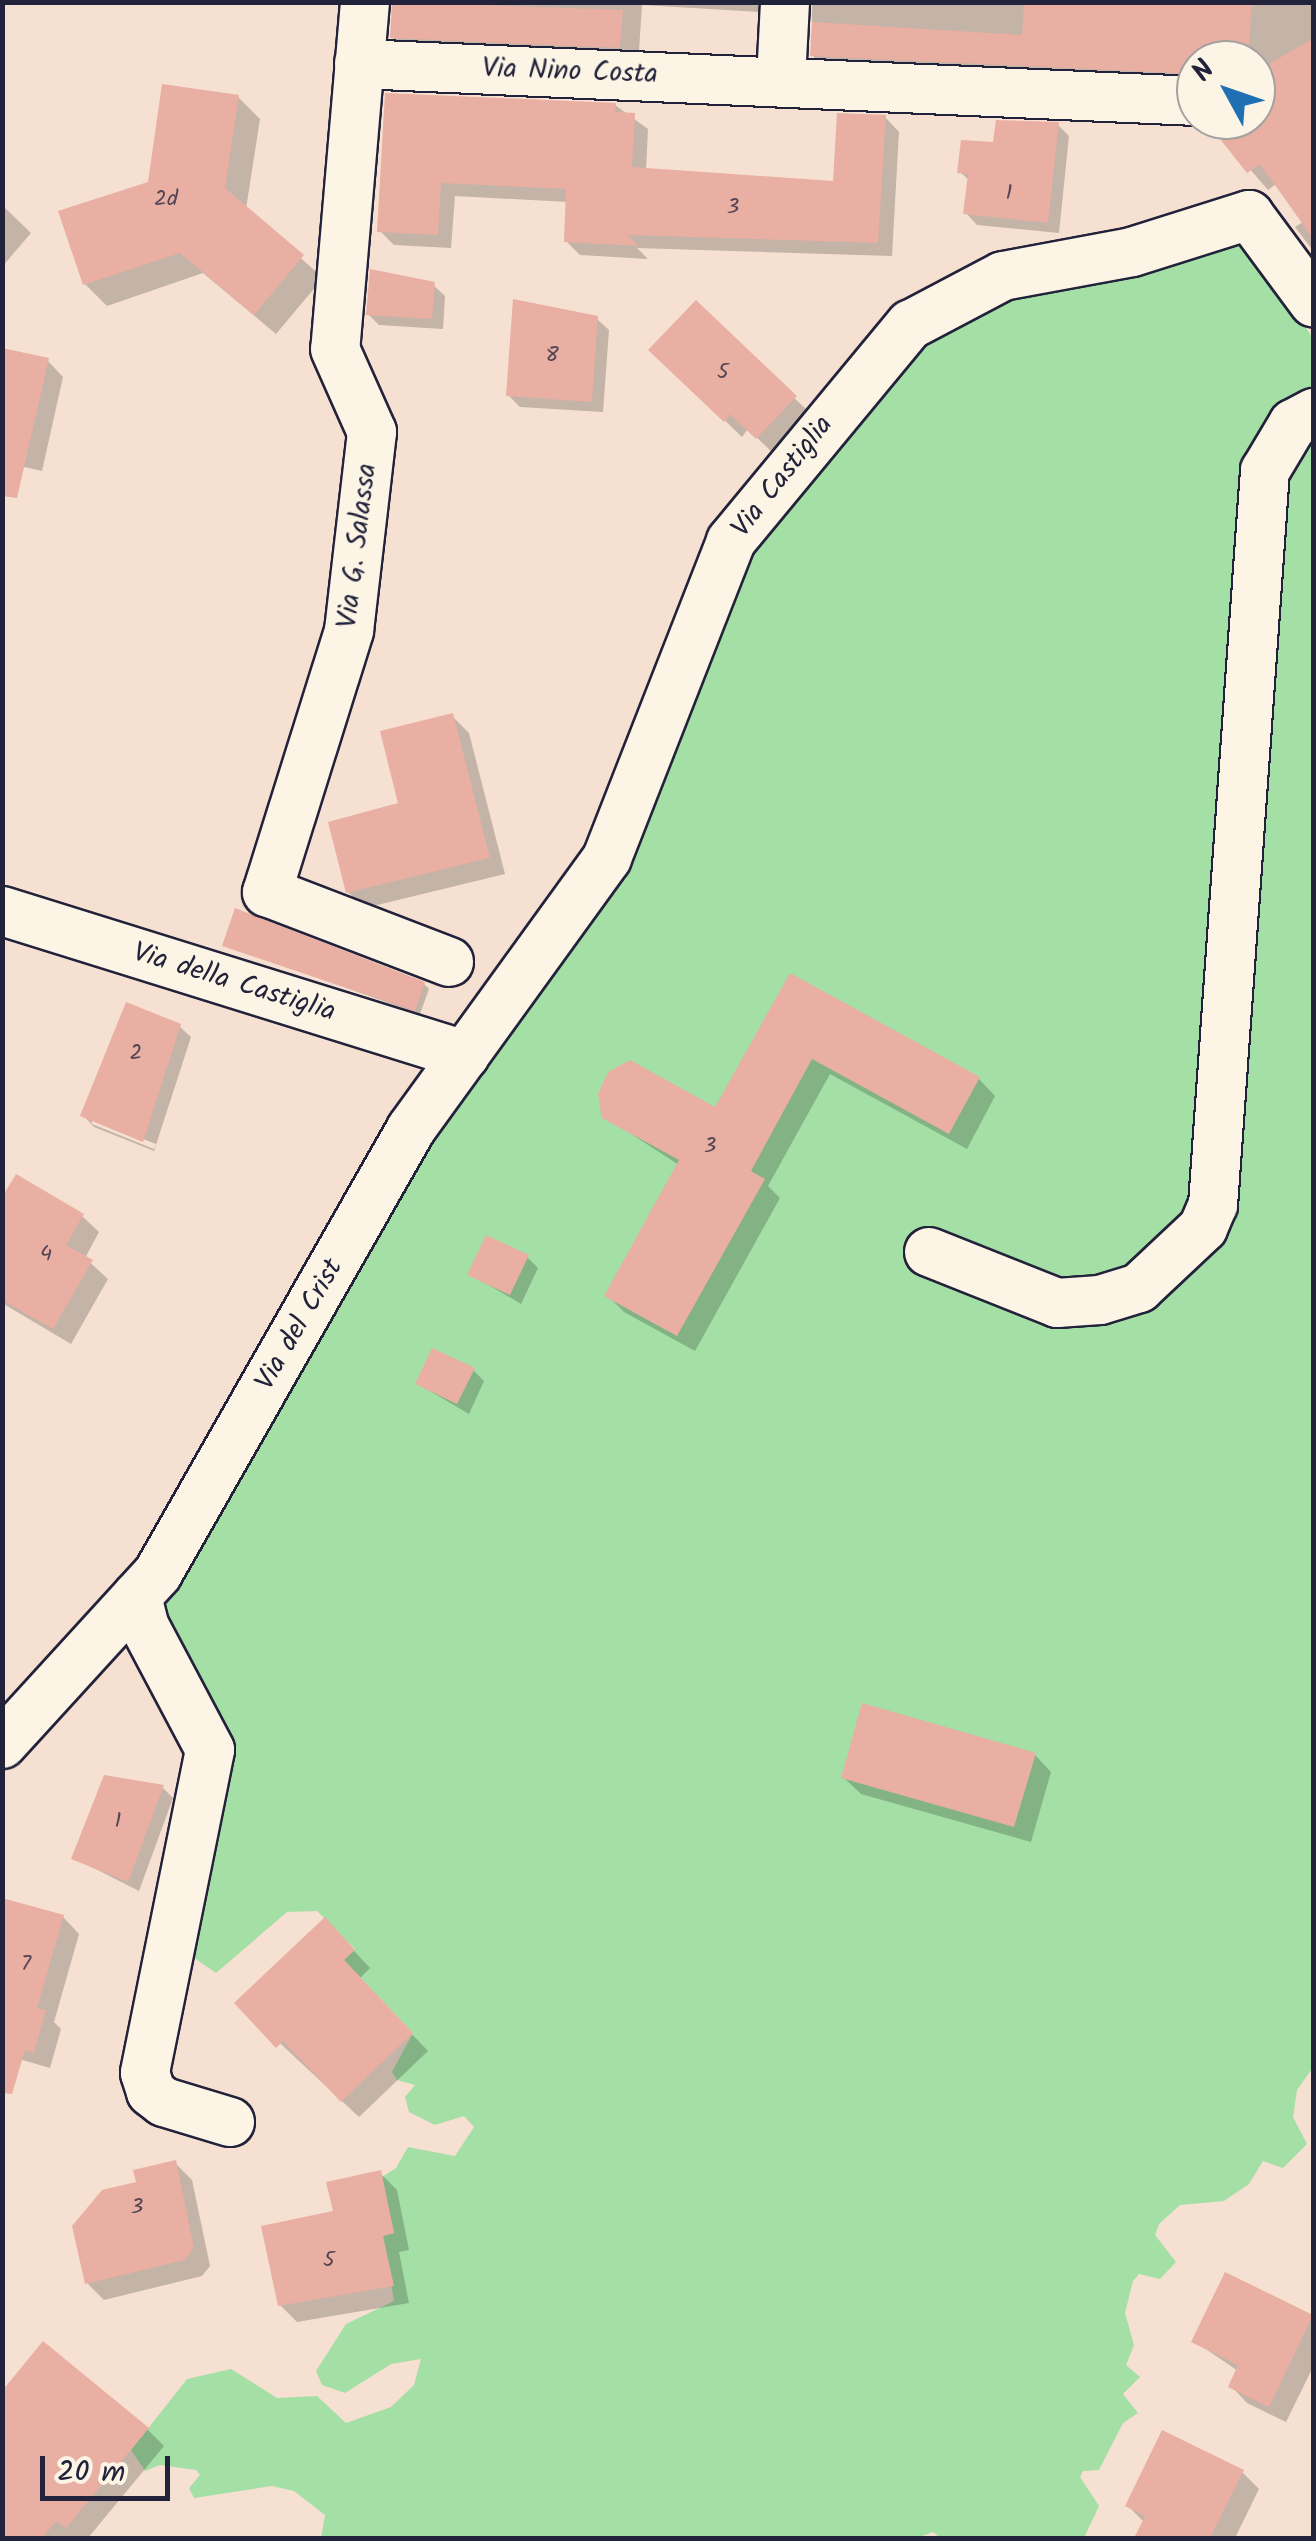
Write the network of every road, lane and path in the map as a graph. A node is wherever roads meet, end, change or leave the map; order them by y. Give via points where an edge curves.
1 (364, 2) edge
2 (784, 2) edge
3 (359, 64) junction
4 (781, 80) junction
5 (1176, 100) edge
6 (1314, 303) edge
7 (1314, 413) edge
8 (2, 911) edge
9 (449, 962) dead end
10 (464, 1056) junction
11 (928, 1252) dead end
12 (137, 1596) junction
13 (2, 1744) edge
14 (230, 2122) dead end

1 - 3 street, Via G. Salassa
2 - 4 street
3 - 4 street, Via Nino Costa
3 - 9 street, Via G. Salassa via 335,349 372,432 349,631 267,892
4 - 5 street, Via Nino Costa
6 - 10 street, Via Castiglia via 1249,215 1132,252 1003,276 910,325 730,541 607,858
7 - 11 street via 1293,424 1265,471 1213,1204 1204,1228 1139,1288 1100,1300 1057,1303
8 - 10 street, Via della Castiglia
10 - 12 street, Via del Crist via 412,1129 158,1573
12 - 13 street, Via del Crist
12 - 14 street via 145,1627 210,1750 145,2073 151,2092 164,2102

